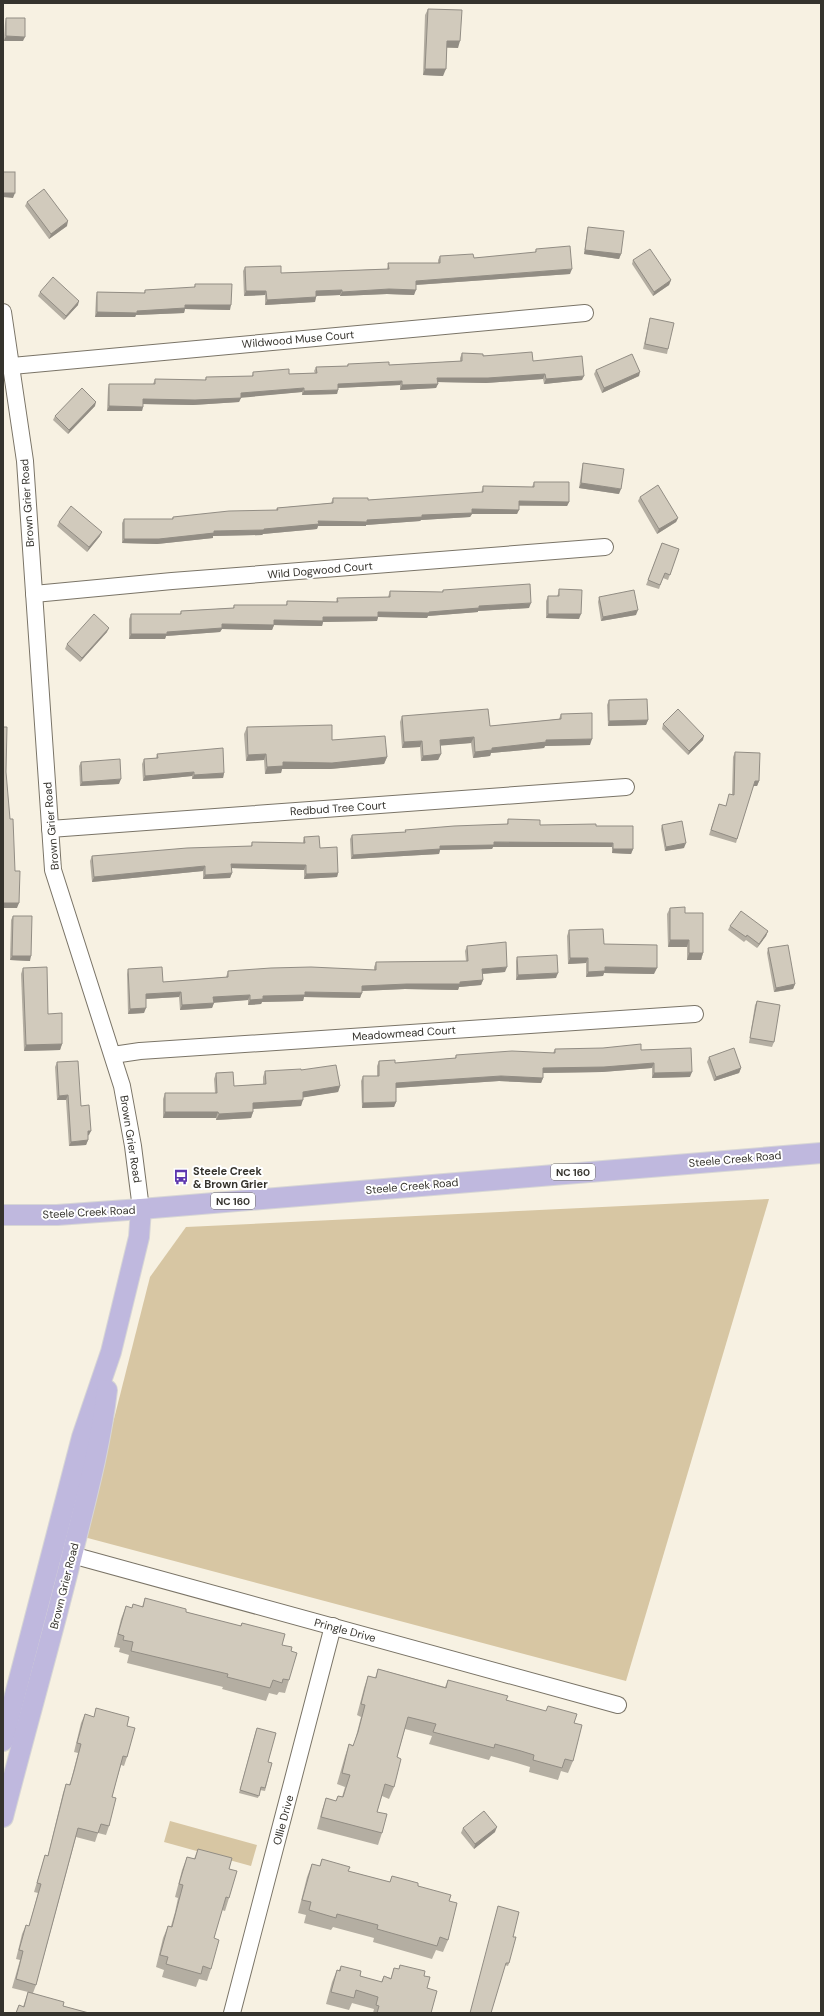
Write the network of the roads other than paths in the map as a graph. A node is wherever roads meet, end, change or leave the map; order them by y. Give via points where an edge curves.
1 (3, 312) edge
2 (584, 313) dead end
3 (12, 366) junction
4 (605, 547) dead end
5 (34, 594) junction
6 (626, 787) dead end
7 (50, 829) junction
8 (695, 1014) dead end
9 (113, 1055) junction
10 (821, 1153) edge
11 (142, 1209) junction
12 (3, 1215) edge
13 (111, 1352) junction
14 (72, 1555) junction
15 (333, 1626) junction
16 (618, 1705) dead end
17 (3, 1741) edge
18 (3, 1817) edge
19 (232, 2013) edge

1 - 3 street, Brown Grier Road
2 - 3 street, Wildwood Muse Court
3 - 5 street, Brown Grier Road via 25,461
4 - 5 street, Wild Dogwood Court
5 - 7 street, Brown Grier Road
6 - 7 street, Redbud Tree Court
7 - 9 street, Brown Grier Road via 53,870
8 - 9 street, Meadowmead Court via 148,1050
9 - 11 street, Brown Grier Road via 127,1108
10 - 11 main road, Steele Creek Road / NC 160
11 - 12 main road, Steele Creek Road / NC 160
11 - 13 main road, Brown Grier Road via 139,1237
13 - 14 main road, Brown Grier Road via 103,1429
13 - 17 main road, Brown Grier Road via 82,1437
14 - 15 street, Pringle Drive
14 - 18 main road, Brown Grier Road
15 - 16 street, Pringle Drive
15 - 19 street, Ollie Drive

